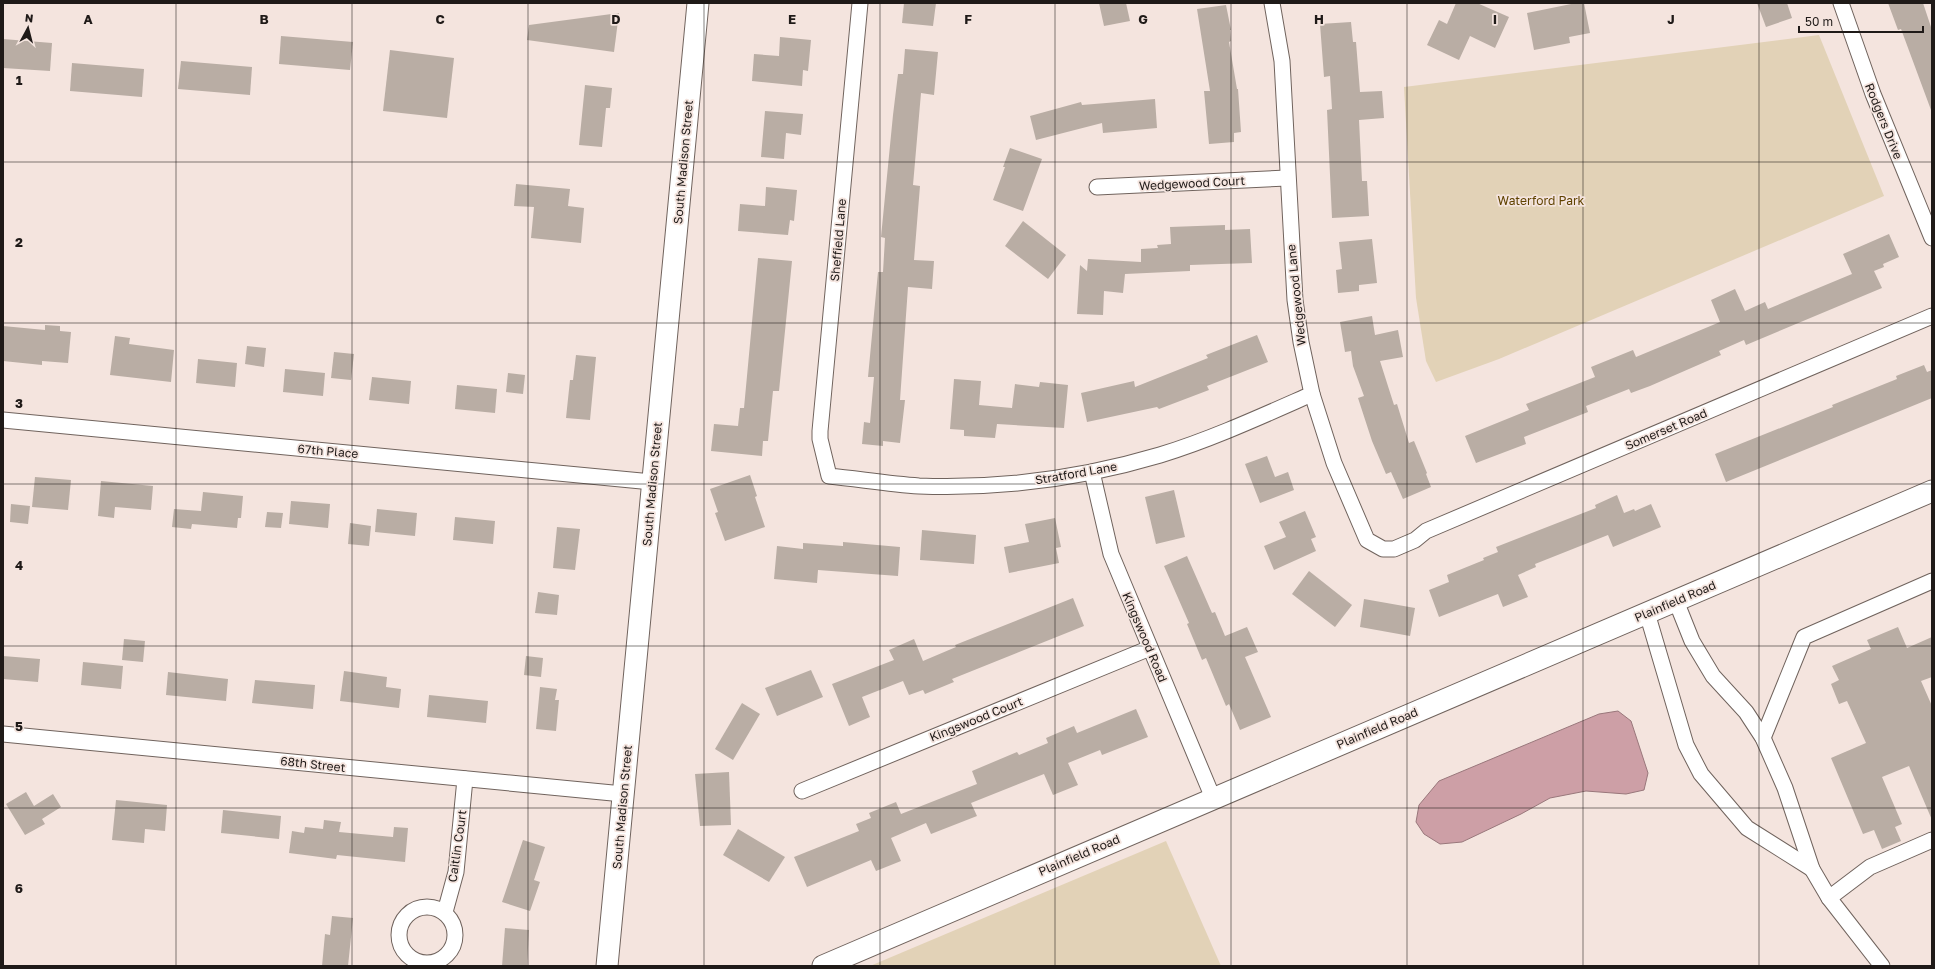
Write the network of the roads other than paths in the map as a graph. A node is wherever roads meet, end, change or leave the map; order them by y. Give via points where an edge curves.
1 (698, 3) edge
2 (860, 3) edge
3 (1272, 3) edge
4 (1841, 3) edge
5 (1287, 178) junction
6 (1097, 187) dead end
7 (1932, 238) edge
8 (1932, 316) edge
9 (1312, 394) junction
10 (3, 420) edge
11 (1092, 472) junction
12 (829, 476) joint
13 (652, 482) junction
14 (1932, 491) edge
15 (1402, 547) joint
16 (1932, 581) edge
17 (1676, 601) junction
18 (1647, 613) junction
19 (1150, 648) junction
20 (3, 734) edge
21 (1763, 738) junction
22 (465, 779) junction
23 (802, 791) dead end
24 (623, 794) junction
25 (1214, 798) junction
26 (1932, 840) edge
27 (1812, 869) junction
28 (1829, 898) junction
29 (445, 912) dead end
30 (607, 966) edge
31 (823, 966) edge
32 (1882, 966) edge

1 - 13 main road, South Madison Street
2 - 12 street, Sheffield Lane via 820,432
3 - 5 street, Wedgewood Lane via 1282,61
4 - 7 street, Rodgers Drive via 1873,94
5 - 6 street, Wedgewood Court
5 - 9 street, Wedgewood Lane via 1295,300 1300,342
8 - 15 street, Somerset Road via 1426,531
9 - 11 street, Stratford Lane via 1194,443 1160,455
9 - 15 street, Wedgewood Lane via 1334,463 1367,540 1383,548
10 - 13 street, 67th Place
11 - 12 street, Stratford Lane via 1025,482 970,486 918,486
11 - 19 street, Kingswood Road via 1111,554
13 - 24 main road, South Madison Street
14 - 17 main road, Plainfield Road
16 - 21 street via 1804,637
17 - 18 main road, Plainfield Road
17 - 21 street via 1692,641 1713,676 1746,712
18 - 25 main road, Plainfield Road
18 - 27 street via 1686,745 1701,774 1747,828
19 - 23 street, Kingswood Court
19 - 25 street, Kingswood Road
20 - 22 street, 68th Street
21 - 27 street via 1785,788
22 - 24 street, 68th Street
22 - 29 street, Caitlin Court via 456,872
24 - 30 main road, South Madison Street
25 - 31 main road, Plainfield Road
26 - 28 street via 1870,867
27 - 28 street
28 - 32 street

